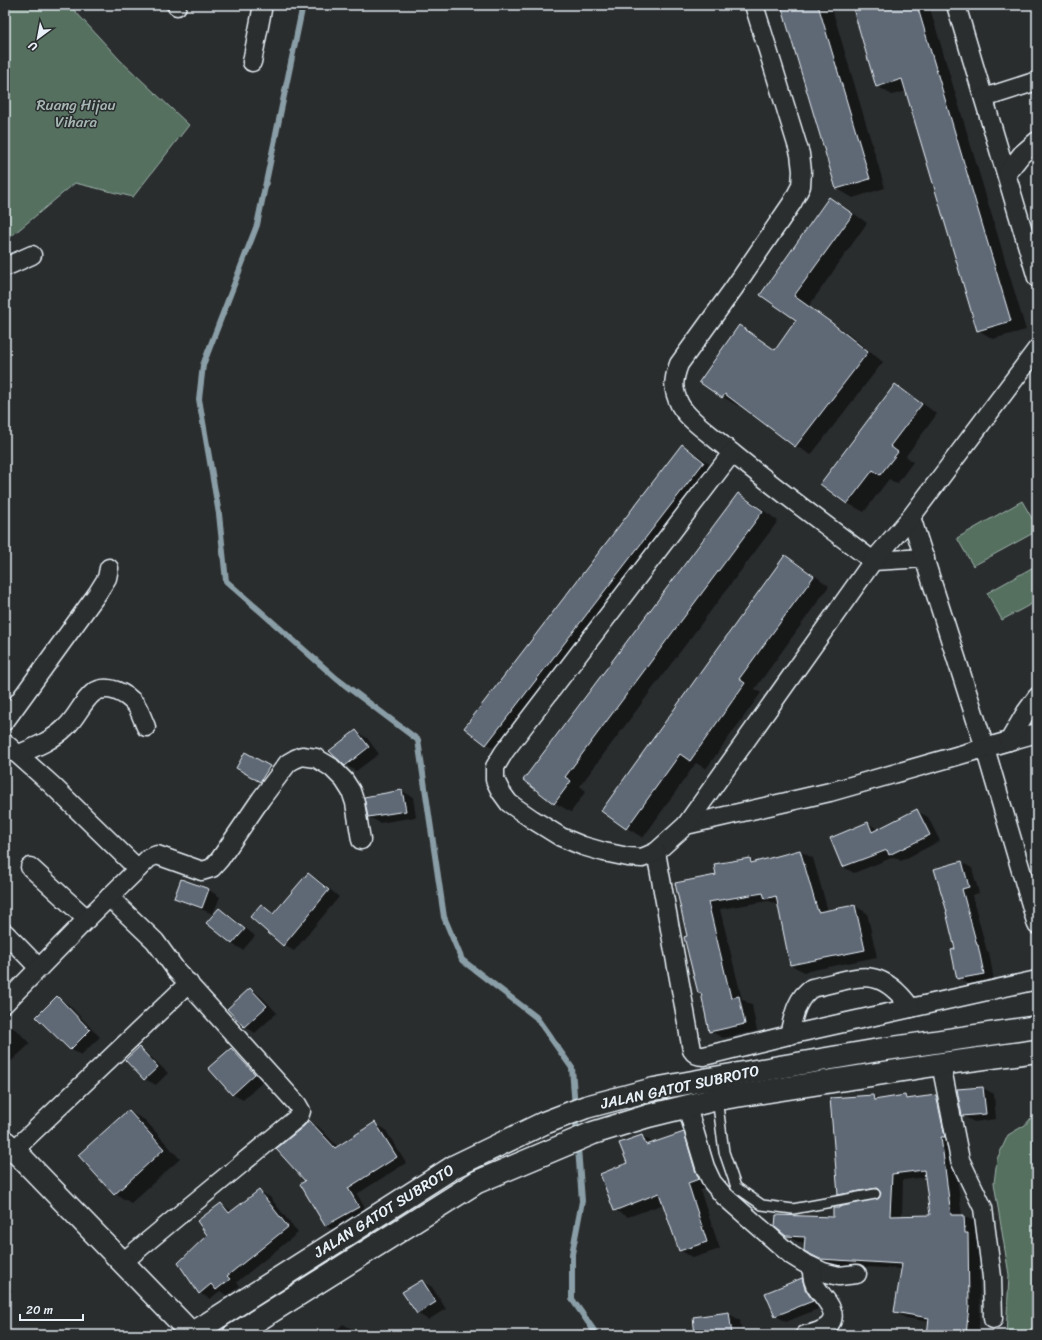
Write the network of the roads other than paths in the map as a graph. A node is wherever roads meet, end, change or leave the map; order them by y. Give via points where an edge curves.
1 (262, 5) edge
2 (754, 5) edge
3 (956, 5) edge
4 (252, 62) dead end
5 (1037, 81) edge
6 (984, 98) junction
7 (1037, 141) edge
8 (1007, 173) junction
9 (32, 255) dead end
10 (5, 267) edge
11 (1037, 278) edge
12 (1037, 349) edge
13 (732, 453) junction
14 (911, 516) junction
15 (924, 558) junction
16 (873, 561) junction
17 (109, 568) dead end
18 (1037, 697) edge
19 (5, 721) edge
20 (146, 727) dead end
21 (1037, 733) edge
22 (1009, 741) junction
23 (5, 743) edge
24 (985, 748) junction
25 (19, 754) junction
26 (686, 824) junction
27 (361, 840) dead end
28 (656, 852) junction
29 (30, 867) dead end
30 (138, 869) junction
31 (109, 897) junction
32 (87, 918) junction
33 (1037, 925) edge
34 (5, 933) edge
35 (39, 968) junction
36 (1037, 980) edge
37 (189, 983) junction
38 (5, 1003) edge
39 (911, 1008) junction
40 (1037, 1027) edge
41 (789, 1035) junction
42 (1037, 1051) edge
43 (940, 1064) junction
44 (716, 1089) junction
45 (687, 1106) junction
46 (10, 1146) edge
47 (875, 1194) dead end
48 (123, 1262) junction
49 (812, 1267) junction
50 (857, 1274) dead end
51 (993, 1319) dead end
52 (192, 1335) edge
53 (234, 1335) edge
54 (805, 1335) edge

1 - 4 street
2 - 13 street via 800,154 801,186 781,221 679,364 674,378 674,391 680,405
3 - 6 street
5 - 6 street
6 - 8 street
7 - 8 street via 1022,154
8 - 11 street
9 - 10 street
12 - 14 street
13 - 16 street
13 - 28 street via 495,767 495,780 509,803 562,837 583,846 628,857 642,858
14 - 15 street
14 - 16 street
15 - 16 street
15 - 24 street
16 - 26 street
17 - 19 street via 97,594
18 - 22 street
20 - 25 street via 136,705 122,692 104,688 93,693 66,727 44,744
21 - 22 street
22 - 24 street
23 - 25 street
24 - 26 street via 830,792
24 - 33 street
25 - 30 street
26 - 28 street
27 - 30 street via 355,803 344,780 331,767 316,758 302,756 288,763 212,868 202,871 157,855 149,858
28 - 41 street via 692,1050 699,1056 704,1056
29 - 32 street
30 - 31 street
31 - 32 street
31 - 37 street via 155,941
32 - 35 street
34 - 35 street
35 - 38 street
36 - 39 street
37 - 46 street
37 - 48 street via 301,1111 297,1118
39 - 41 street
39 - 41 street via 891,985 872,977 812,988 798,1004
40 - 44 main road, JALAN GATOT SUBROTO via 879,1050
42 - 43 main road, JALAN GATOT SUBROTO
43 - 44 main road, JALAN GATOT SUBROTO
43 - 51 street via 960,1160 983,1208 992,1277
44 - 45 main road, JALAN GATOT SUBROTO
44 - 47 lane via 724,1152 736,1187 762,1205 793,1209
44 - 52 main road, JALAN GATOT SUBROTO via 654,1090 586,1107 544,1122 455,1166
45 - 49 street via 705,1167 716,1187 785,1250
45 - 53 main road, JALAN GATOT SUBROTO via 592,1133 477,1182
46 - 48 main road
48 - 52 main road
49 - 50 street via 839,1276
49 - 54 street via 812,1277 829,1304 833,1319 824,1330

